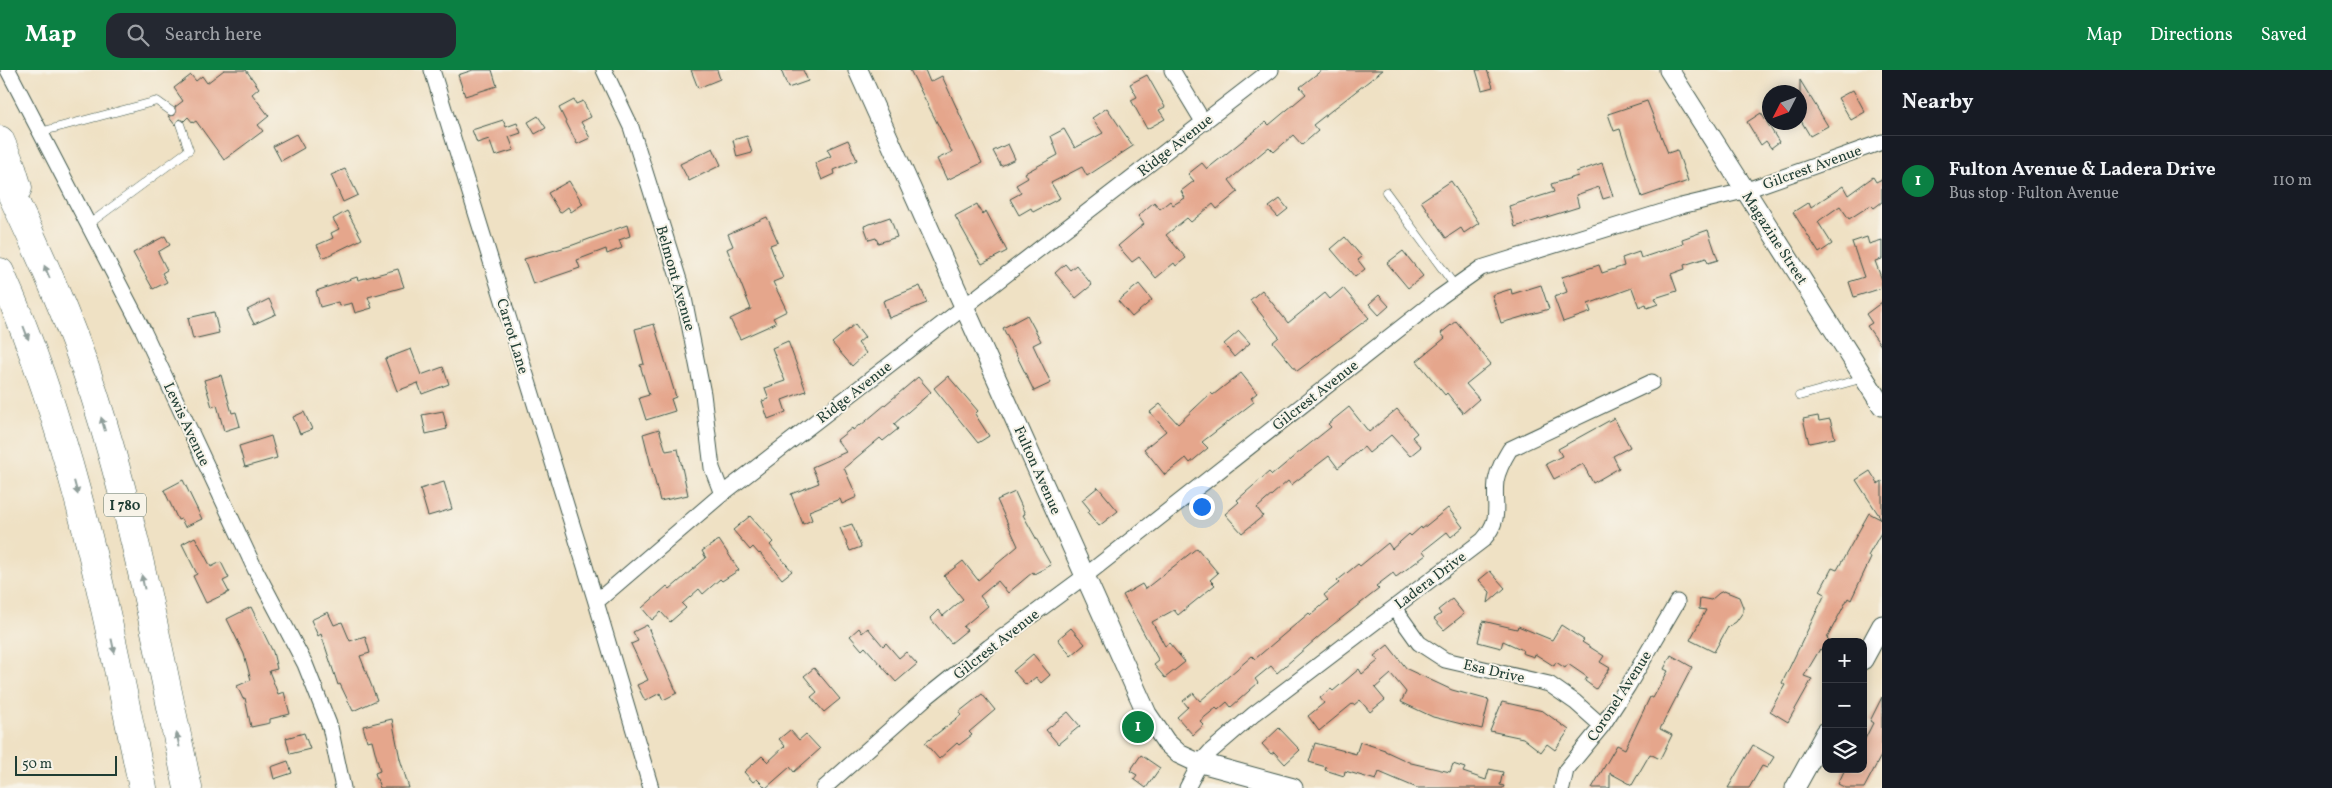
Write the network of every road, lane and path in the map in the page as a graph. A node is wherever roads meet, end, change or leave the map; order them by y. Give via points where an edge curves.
1 (8, 70) edge
2 (432, 70) edge
3 (604, 70) edge
4 (858, 70) edge
5 (1172, 70) edge
6 (1271, 70) edge
7 (1669, 70) edge
8 (170, 110) dead end
9 (1204, 123) junction
10 (180, 124) dead end
11 (40, 132) junction
12 (0, 140) edge
13 (1882, 142) edge
14 (0, 170) edge
15 (1744, 191) junction
16 (1386, 192) dead end
17 (89, 224) junction
18 (30, 232) junction
19 (0, 272) edge
20 (1455, 286) junction
21 (966, 307) junction
22 (1864, 378) junction
23 (1652, 382) dead end
24 (1799, 396) dead end
25 (1882, 406) edge
26 (722, 494) junction
27 (1085, 576) junction
28 (596, 602) junction
29 (1677, 602) dead end
30 (1394, 608) junction
31 (1882, 625) edge
32 (1867, 653) edge
33 (1602, 726) junction
34 (1822, 739) edge
35 (1200, 763) junction
36 (143, 788) edge
37 (188, 788) edge
38 (343, 788) edge
39 (651, 788) edge
40 (824, 788) edge
41 (1187, 788) edge
42 (1293, 788) edge
43 (1562, 788) edge
44 (1795, 788) edge

1 - 11 street, Lewis Avenue
2 - 28 street, Carrot Lane
3 - 26 street, Belmont Avenue via 631,128 683,293 703,394 712,468
4 - 21 street, Fulton Avenue
5 - 9 street
6 - 9 street, Ridge Avenue
7 - 15 street, Magazine Street
8 - 11 lane via 157,101
9 - 21 street, Ridge Avenue
10 - 17 lane via 189,150
11 - 17 street, Lewis Avenue
12 - 18 highway via 12,165
13 - 15 street, Gilcrest Avenue
14 - 18 highway, I 780
15 - 20 street, Gilcrest Avenue via 1681,206 1481,268
15 - 22 street, Magazine Street
16 - 20 lane
17 - 38 street, Lewis Avenue via 144,330 256,569 305,664 330,727
37 -> 18 highway, I 780 via 118,476 94,394
19 -> 36 highway, I 780 via 35,357 70,468
20 - 27 street, Gilcrest Avenue
21 - 26 street, Ridge Avenue
21 - 27 street, Fulton Avenue
22 - 24 lane
22 - 25 street, Magazine Street
23 - 30 street, Ladera Drive via 1510,449 1496,480 1496,520 1490,531 1483,540
26 - 28 street, Ridge Avenue
27 - 35 street, Fulton Avenue via 1157,731 1180,754
27 - 40 street, Gilcrest Avenue via 928,696
28 - 39 street
29 - 33 street, Coronel Avenue
30 - 33 street, Esa Drive via 1419,643 1445,660 1549,684
30 - 35 street, Ladera Drive via 1254,714
31 - 32 street
33 - 43 street, Coronel Avenue via 1566,770
34 - 44 street
35 - 41 street, Ladera Drive
35 - 42 street, Fulton Avenue

